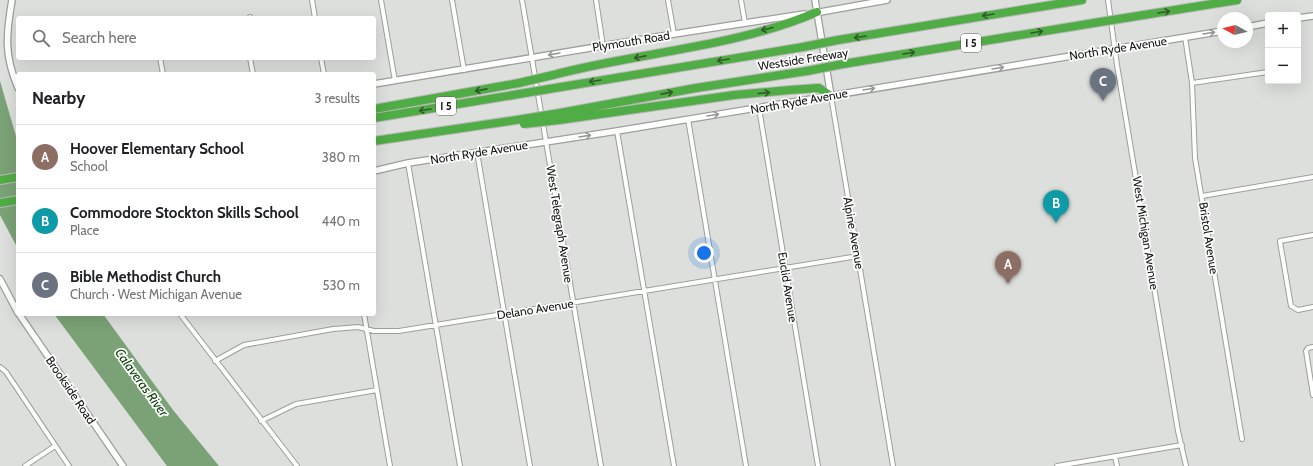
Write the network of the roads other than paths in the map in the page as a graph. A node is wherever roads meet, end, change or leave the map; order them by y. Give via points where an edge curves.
1 (12, 0) edge
2 (312, 0) edge
3 (381, 0) edge
4 (452, 0) edge
5 (522, 0) edge
6 (596, 0) edge
7 (668, 0) edge
8 (741, 0) edge
9 (814, 0) edge
10 (887, 0) edge
11 (1082, 0) edge
12 (1108, 0) edge
13 (1237, 0) edge
14 (817, 12) junction
15 (315, 16) edge
16 (1313, 16) edge
17 (1301, 18) edge
18 (745, 23) junction
19 (1265, 24) edge
20 (1253, 26) edge
21 (1217, 32) edge
22 (674, 34) junction
23 (1185, 37) junction
24 (603, 46) junction
25 (1116, 48) junction
26 (532, 58) junction
27 (160, 60) edge
28 (250, 60) edge
29 (321, 60) edge
30 (464, 70) junction
31 (163, 72) edge
32 (253, 72) edge
33 (324, 72) edge
34 (1265, 72) edge
35 (395, 81) junction
36 (16, 83) edge
37 (1192, 83) junction
38 (376, 84) edge
39 (831, 96) junction
40 (759, 108) junction
41 (376, 109) edge
42 (559, 116) junction
43 (376, 118) edge
44 (688, 119) junction
45 (617, 131) junction
46 (376, 141) edge
47 (546, 142) junction
48 (477, 152) junction
49 (408, 163) junction
50 (376, 171) edge
51 (16, 177) edge
52 (1313, 177) edge
53 (0, 180) edge
54 (1202, 196) junction
55 (16, 200) edge
56 (0, 204) edge
57 (1313, 235) edge
58 (858, 256) junction
59 (785, 268) junction
60 (0, 279) edge
61 (715, 279) junction
62 (644, 291) junction
63 (573, 302) junction
64 (1313, 307) edge
65 (16, 309) edge
66 (505, 314) junction
67 (20, 316) edge
68 (181, 316) edge
69 (364, 316) edge
70 (436, 325) junction
71 (367, 329) junction
72 (1313, 347) edge
73 (215, 361) junction
74 (0, 367) edge
75 (377, 390) junction
76 (1313, 395) edge
77 (261, 421) junction
78 (1242, 439) dead end
79 (1182, 445) junction
80 (55, 446) junction
81 (1115, 456) junction
82 (25, 466) edge
83 (69, 466) edge
84 (122, 466) edge
85 (297, 466) edge
86 (390, 466) edge
87 (460, 466) edge
88 (530, 466) edge
89 (601, 466) edge
90 (674, 466) edge
91 (746, 466) edge
92 (818, 466) edge
93 (893, 466) edge
94 (1058, 466) edge
95 (1117, 466) edge
96 (1186, 466) edge

1 - 36 street via 6,47
2 - 15 street
3 - 35 street
4 - 30 street
5 - 26 street, West Telegraph Avenue
6 - 24 street
7 - 22 street
8 - 18 street
9 - 14 street, Alpine Avenue
10 - 14 street, Plymouth Road
11 -> 43 highway, Westside Freeway / I 5, bridge
12 - 25 street, West Michigan Avenue
42 -> 13 highway, Westside Freeway / I 5, bridge via 696,88
14 - 18 street, Plymouth Road
14 - 39 street, Alpine Avenue
14 -> 41 highway, bridge via 776,27 713,43 582,67 519,83
16 - 17 street
18 - 22 street, Plymouth Road
19 - 20 street
23 -> 21 street, North Ryde Avenue
22 - 24 street, Plymouth Road
23 - 25 street, North Ryde Avenue
23 - 37 street, Bristol Avenue
24 -> 26 street, Plymouth Road
39 -> 25 street, North Ryde Avenue
25 - 79 street, West Michigan Avenue
26 - 30 street, Plymouth Road
26 - 47 street, West Telegraph Avenue
27 - 31 street
28 - 32 street
29 - 33 street
30 - 35 street, Plymouth Road
34 - 37 street
35 - 38 street, Plymouth Road
37 - 54 street, Bristol Avenue via 1195,158
39 - 40 street, North Ryde Avenue
42 -> 39 highway via 790,90 819,88
39 - 58 street, Alpine Avenue
44 -> 40 street, North Ryde Avenue
40 - 59 street, Euclid Avenue
42 - 46 highway, bridge via 464,132 424,132
44 - 45 street, North Ryde Avenue
44 - 61 street
47 -> 45 street, North Ryde Avenue
45 - 62 street
47 - 48 street, North Ryde Avenue
47 - 63 street, West Telegraph Avenue
48 - 49 street, North Ryde Avenue
48 - 66 street
49 - 50 street, North Ryde Avenue
49 - 70 street
51 - 53 highway
52 - 54 street
54 - 78 street, Bristol Avenue
55 - 56 highway
57 - 64 street via 1280,242 1291,306 1298,310
58 - 59 street, Delano Avenue
58 - 93 street, Alpine Avenue
59 - 61 street, Delano Avenue
59 - 92 street, Euclid Avenue
60 - 65 street, Brookside Road
61 - 62 street, Delano Avenue
61 - 91 street
62 - 63 street, Delano Avenue
62 - 90 street
63 - 66 street, Delano Avenue
63 - 89 street, West Telegraph Avenue
66 - 70 street, Delano Avenue
66 - 88 street
67 - 84 street, Brookside Road
68 - 73 street
69 - 71 street
70 - 71 street, Delano Avenue via 398,331
70 - 87 street
71 - 73 street, Delano Avenue via 333,329 250,343 237,347
71 - 75 street
72 - 76 street via 1307,349 1306,355
73 - 77 street
74 - 80 street via 6,372
75 - 77 street via 296,404
75 - 86 street
77 - 85 street
79 - 81 street
79 - 96 street, West Michigan Avenue
80 - 82 street
80 - 83 street
81 - 94 street
81 - 95 street

